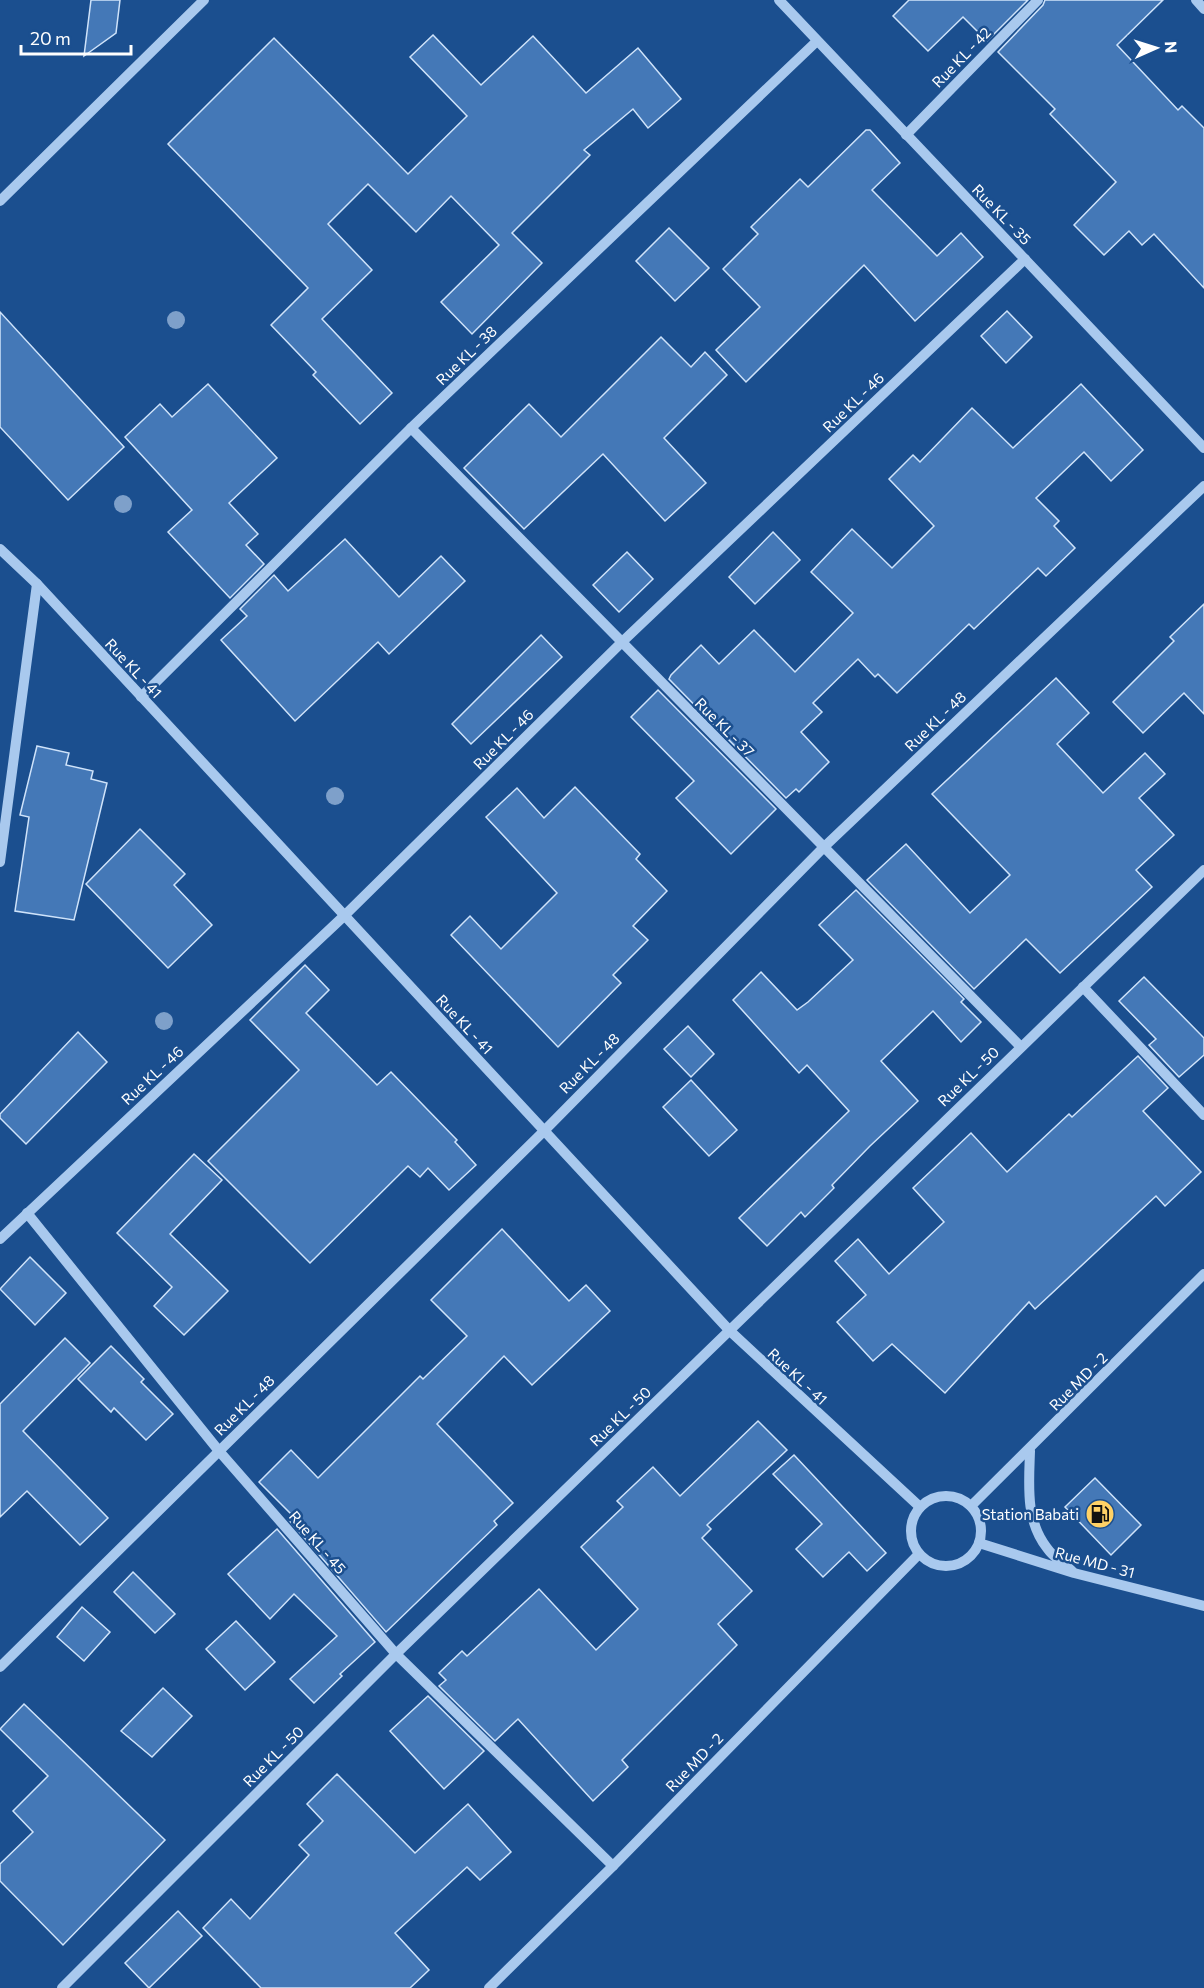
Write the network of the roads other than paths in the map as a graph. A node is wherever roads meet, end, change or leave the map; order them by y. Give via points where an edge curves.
1 (204, 0) edge
2 (779, 0) edge
3 (1038, 0) edge
4 (1196, 0) edge
5 (1204, 9) edge
6 (817, 41) junction
7 (906, 135) junction
8 (0, 201) edge
9 (1025, 259) junction
10 (411, 428) junction
11 (1204, 448) edge
12 (1204, 486) edge
13 (0, 549) edge
14 (37, 584) junction
15 (621, 643) junction
16 (141, 697) junction
17 (823, 848) junction
18 (0, 862) edge
19 (1204, 870) edge
20 (344, 916) junction
21 (1083, 987) junction
22 (1020, 1046) junction
23 (1204, 1115) edge
24 (544, 1131) junction
25 (27, 1213) junction
26 (0, 1239) edge
27 (1204, 1274) edge
28 (729, 1331) junction
29 (219, 1451) junction
30 (1030, 1451) junction
31 (971, 1506) junction
32 (920, 1507) junction
33 (979, 1543) junction
34 (919, 1554) junction
35 (1074, 1573) junction
36 (1204, 1606) edge
37 (396, 1654) junction
38 (0, 1667) edge
39 (613, 1866) junction
40 (62, 1988) edge
41 (489, 1988) edge

1 - 8 street
2 - 6 street, Rue KL - 35
3 - 7 street, Rue KL - 42
4 - 5 street
6 - 7 street, Rue KL - 35
6 - 10 street, Rue KL - 38
7 - 9 street, Rue KL - 35
9 - 11 street, Rue KL - 35
9 - 15 street, Rue KL - 46
10 - 15 street, Rue KL - 37
10 - 16 street, Rue KL - 38
12 - 17 street, Rue KL - 48
13 - 14 street, Rue KL - 41
14 - 16 street, Rue KL - 41
14 - 18 street
15 - 17 street, Rue KL - 37
15 - 20 street, Rue KL - 46
16 - 20 street, Rue KL - 41
17 - 22 street, Rue KL - 37
17 - 24 street, Rue KL - 48
19 - 21 street, Rue KL - 50
20 - 24 street, Rue KL - 41
20 - 25 street, Rue KL - 46
21 - 22 street, Rue KL - 50
21 - 23 street
22 - 28 street, Rue KL - 50
24 - 28 street, Rue KL - 41
24 - 29 street, Rue KL - 48
25 - 26 street, Rue KL - 46
25 - 29 street, Rue KL - 45
27 - 30 street, Rue MD - 2
28 - 32 street, Rue KL - 41
28 - 37 street, Rue KL - 50
29 - 37 street, Rue KL - 45
29 - 38 street, Rue KL - 48
30 - 31 street, Rue MD - 2
30 - 35 street via 1029,1504 1034,1524 1047,1548
31 - 32 street via 952,1496 940,1496
31 - 33 street via 981,1524
32 - 34 street via 914,1515 911,1535
33 - 34 street via 973,1554 952,1566 928,1562
33 - 35 street, Rue MD - 31
34 - 39 street, Rue MD - 2
35 - 36 street, Rue MD - 31
37 - 39 street, Rue KL - 45
37 - 40 street, Rue KL - 50
39 - 41 street, Rue MD - 2

